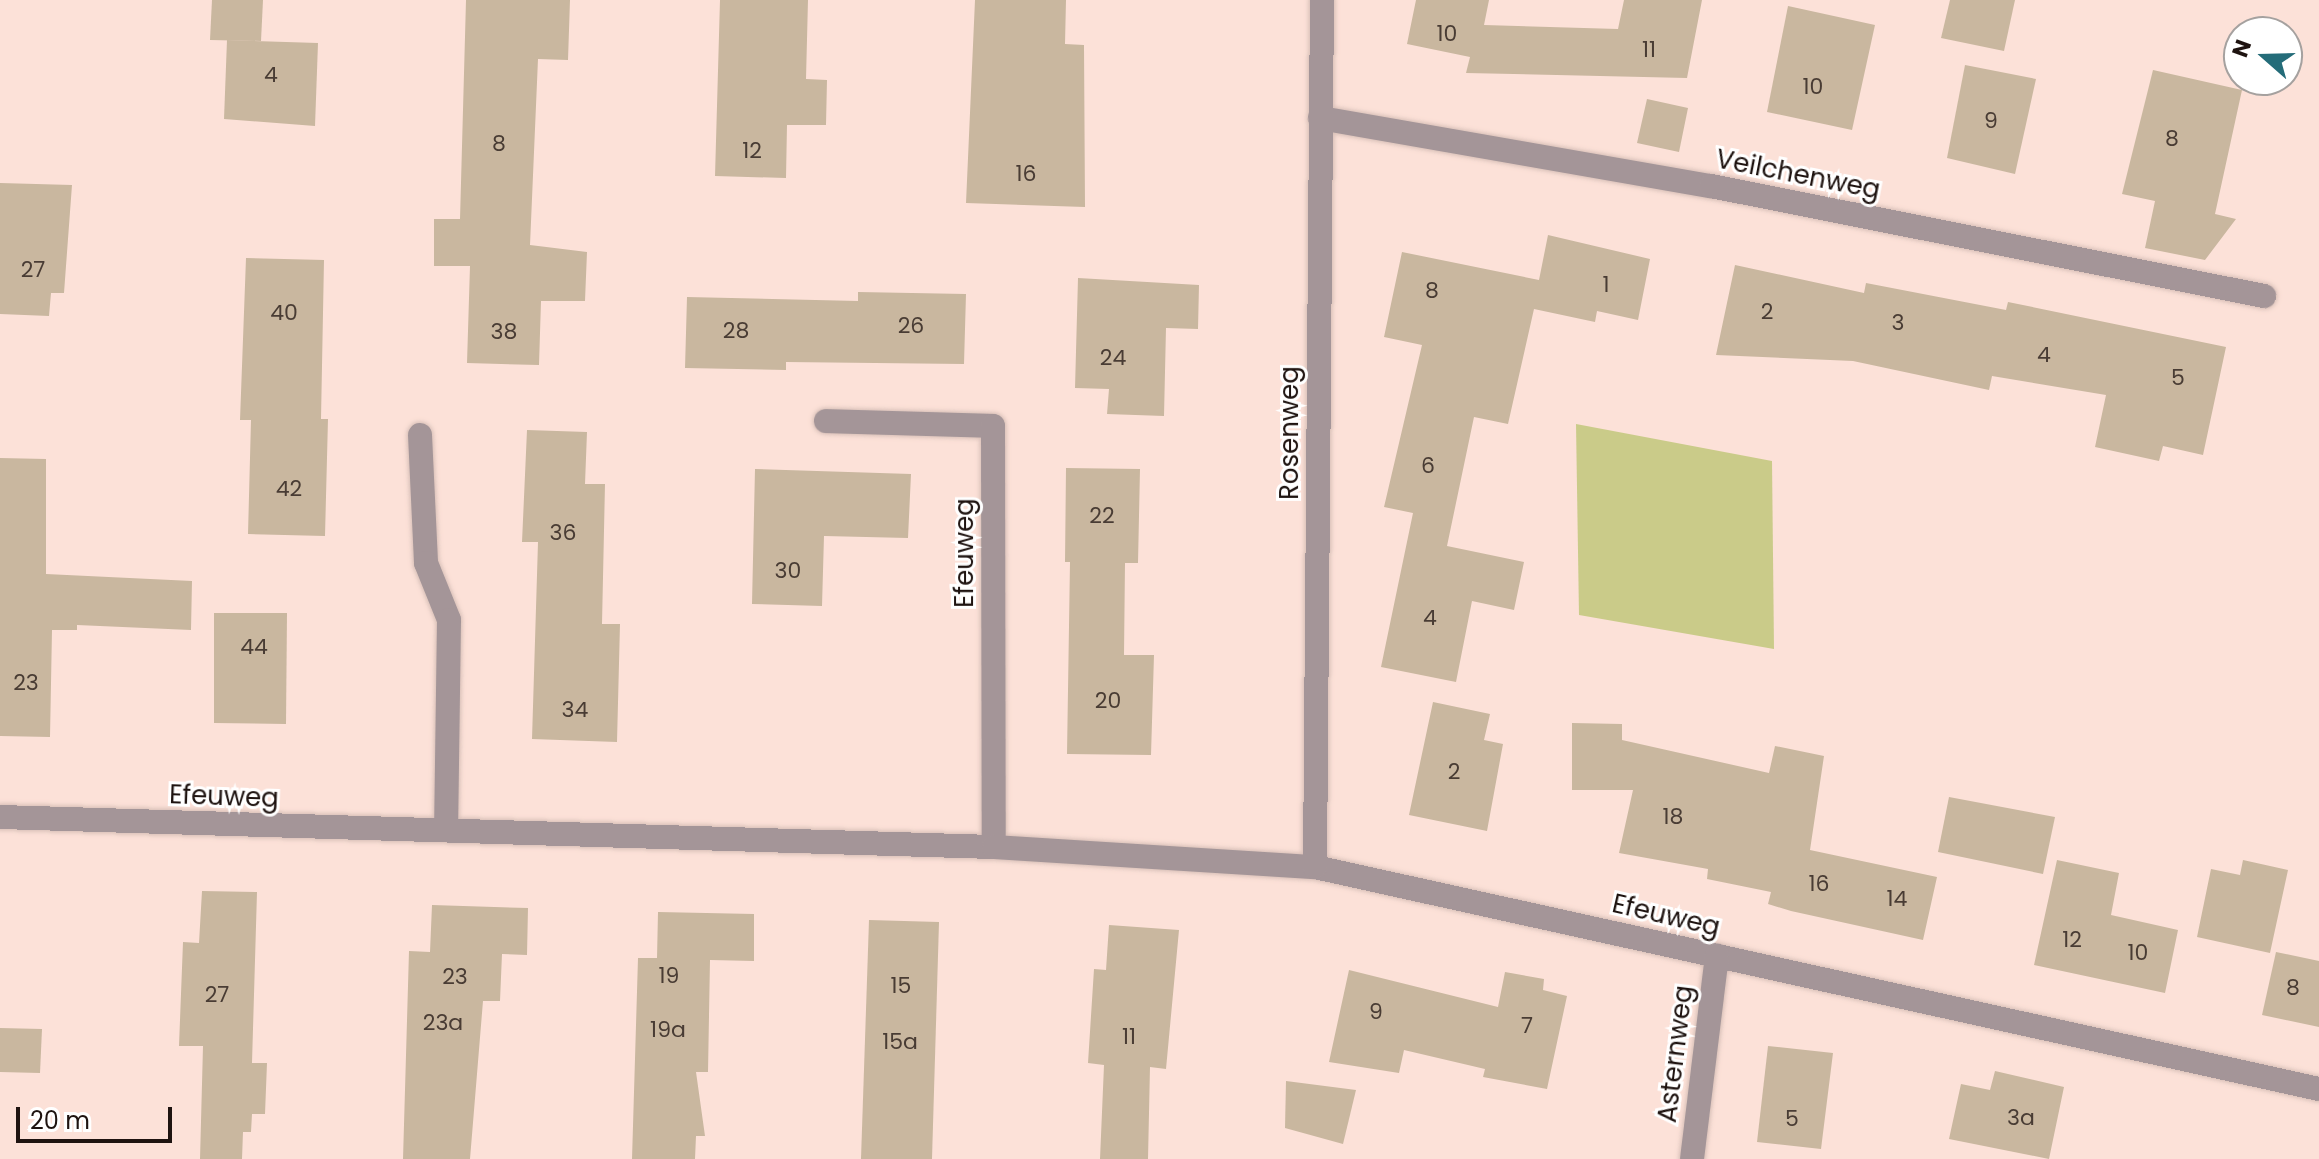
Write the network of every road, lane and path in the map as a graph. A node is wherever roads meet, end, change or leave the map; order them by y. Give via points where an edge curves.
1 (1322, 0) edge
2 (1320, 118) junction
3 (2264, 296) dead end
4 (826, 421) dead end
5 (420, 435) dead end
6 (0, 817) edge
7 (446, 829) junction
8 (994, 847) junction
9 (1315, 867) junction
10 (1717, 956) junction
11 (2319, 1089) edge
12 (1692, 1159) edge

1 - 2 street, Rosenweg
2 - 3 street, Veilchenweg via 1711,186
2 - 9 street, Rosenweg
4 - 8 street, Efeuweg via 993,426
5 - 7 street via 426,563 449,620
6 - 7 street, Efeuweg
7 - 8 street, Efeuweg
8 - 9 street, Efeuweg
9 - 10 street, Efeuweg
10 - 11 street, Efeuweg
10 - 12 street, Asternweg

